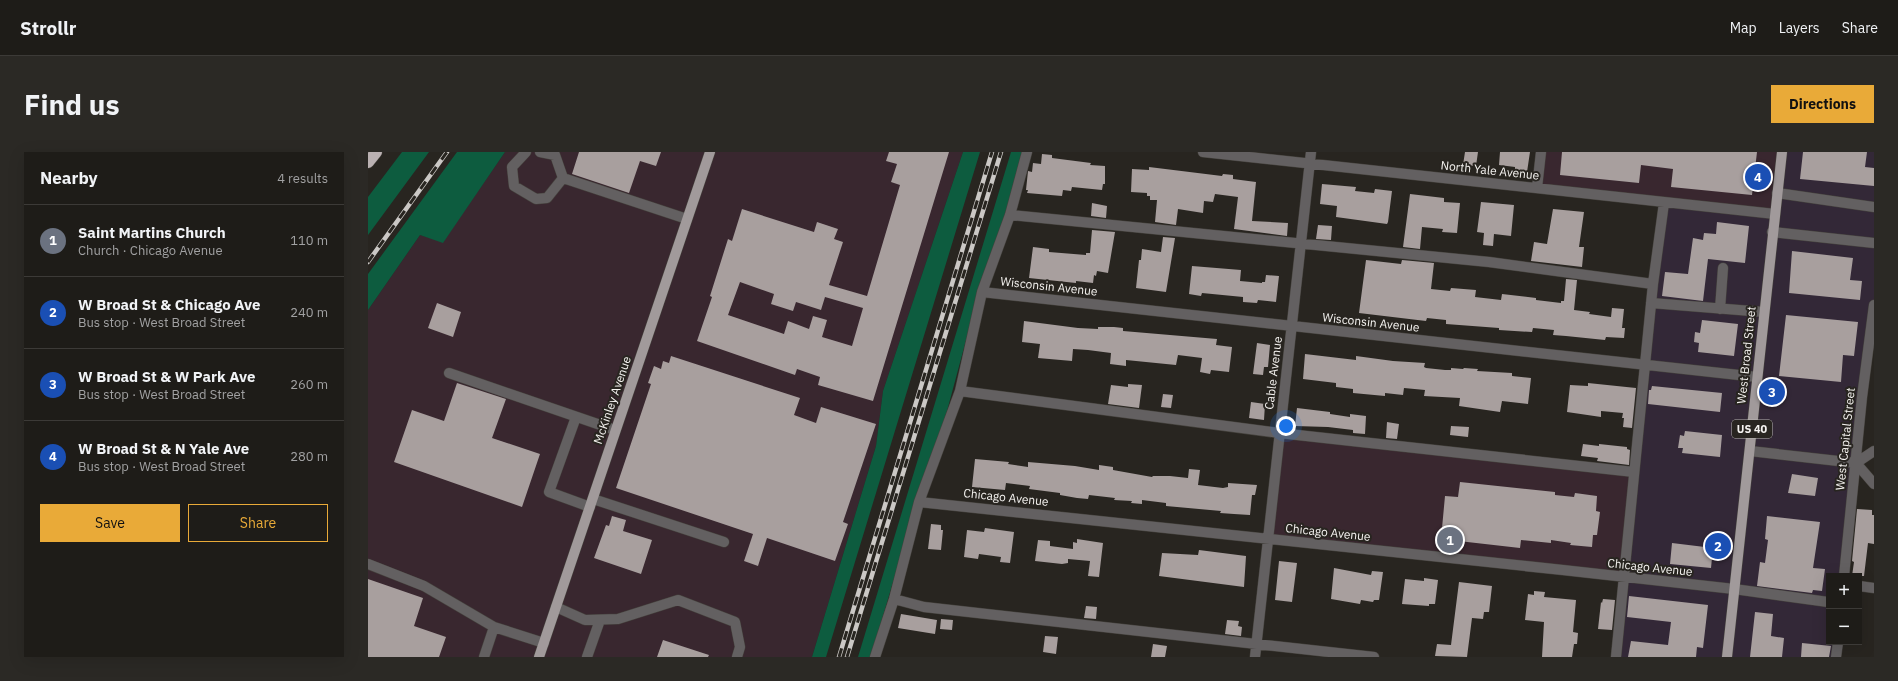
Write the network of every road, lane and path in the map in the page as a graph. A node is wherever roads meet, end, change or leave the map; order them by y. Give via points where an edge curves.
1 (376, 152) edge
2 (526, 152) edge
3 (540, 152) edge
4 (710, 152) edge
5 (1027, 152) edge
6 (1203, 152) edge
7 (1311, 152) edge
8 (1541, 152) edge
9 (1782, 152) edge
10 (368, 162) edge
11 (1310, 164) junction
12 (563, 178) junction
13 (1537, 188) junction
14 (1777, 194) junction
15 (1664, 203) junction
16 (1874, 207) edge
17 (1774, 214) junction
18 (1010, 215) junction
19 (687, 219) junction
20 (1772, 232) junction
21 (1301, 243) junction
22 (1874, 243) edge
23 (1723, 268) dead end
24 (1653, 284) junction
25 (982, 292) junction
26 (1651, 303) junction
27 (1874, 305) edge
28 (1720, 308) junction
29 (1764, 312) junction
30 (1292, 326) junction
31 (1872, 336) edge
32 (1645, 364) junction
33 (449, 374) dead end
34 (1757, 377) junction
35 (960, 391) junction
36 (576, 417) junction
37 (615, 430) junction
38 (1279, 433) junction
39 (1874, 451) edge
40 (1750, 452) junction
41 (1856, 464) junction
42 (1634, 472) junction
43 (1874, 484) edge
44 (919, 502) junction
45 (592, 503) junction
46 (1268, 539) junction
47 (724, 542) dead end
48 (368, 564) edge
49 (1844, 573) edge
50 (1624, 577) junction
51 (1862, 586) edge
52 (1874, 588) edge
53 (1734, 589) junction
54 (894, 599) junction
55 (1826, 602) edge
56 (556, 607) junction
57 (600, 620) junction
58 (494, 627) junction
59 (544, 643) junction
60 (1257, 645) junction
61 (1838, 645) edge
62 (484, 657) edge
63 (539, 657) edge
64 (587, 657) edge
65 (737, 657) edge
66 (875, 657) edge
67 (1255, 657) edge
68 (1374, 657) edge
69 (1616, 657) edge
70 (1727, 657) edge
71 (1836, 657) edge

1 - 10 highway
2 - 12 street via 512,167 514,186 536,199 547,198
3 - 12 street via 556,155
4 - 19 main road, McKinley Avenue
5 - 18 street
6 - 11 street, North Yale Avenue
7 - 11 street, Cable Avenue
8 - 13 street
9 - 14 main road, West Broad Street / US 40
11 - 13 street, North Yale Avenue
11 - 21 street, Cable Avenue
12 - 19 street
13 - 15 street, North Yale Avenue
14 - 16 street
14 - 17 main road, West Broad Street / US 40
15 - 17 street, North Yale Avenue
15 - 24 street
17 - 20 main road, West Broad Street / US 40
18 - 21 street
18 - 25 street
19 - 37 main road, McKinley Avenue
20 - 22 street
20 - 29 main road, West Broad Street / US 40
21 - 24 street via 1489,262
21 - 30 street, Cable Avenue
23 - 28 street
24 - 26 street
25 - 30 street, Wisconsin Avenue
25 - 35 street
26 - 28 street
26 - 32 street
27 - 31 street, West Capital Street
28 - 29 street
29 - 34 main road, West Broad Street / US 40
30 - 32 street, Wisconsin Avenue
30 - 38 street, Cable Avenue
31 - 41 street, West Capital Street
32 - 34 street, Wisconsin Avenue
32 - 42 street
33 - 36 street
34 - 40 main road, West Broad Street / US 40
35 - 38 street
35 - 44 street
36 - 37 street
36 - 45 street via 549,492
37 - 45 main road, McKinley Avenue
38 - 42 street
38 - 46 street, Cable Avenue
39 - 41 street
40 - 41 street
40 - 53 main road, West Broad Street / US 40
41 - 43 street
41 - 49 street, West Capital Street
42 - 50 street
44 - 46 street, Chicago Avenue
44 - 54 street
45 - 47 street
45 - 56 main road, McKinley Avenue
46 - 50 street, Chicago Avenue
46 - 60 street, Cable Avenue
48 - 58 street via 424,586
50 - 53 street, Chicago Avenue
50 - 69 street
51 - 52 street
53 - 55 street, Chicago Avenue
53 - 70 main road, West Broad Street / US 40
54 - 60 street via 924,607
54 - 66 street
56 - 57 street via 585,620
56 - 59 main road, McKinley Avenue
57 - 64 street
57 - 65 street via 618,619 678,600 735,622 740,647
58 - 59 street
58 - 62 street
59 - 63 main road, McKinley Avenue
60 - 67 street, Cable Avenue
60 - 68 street
61 - 71 street

